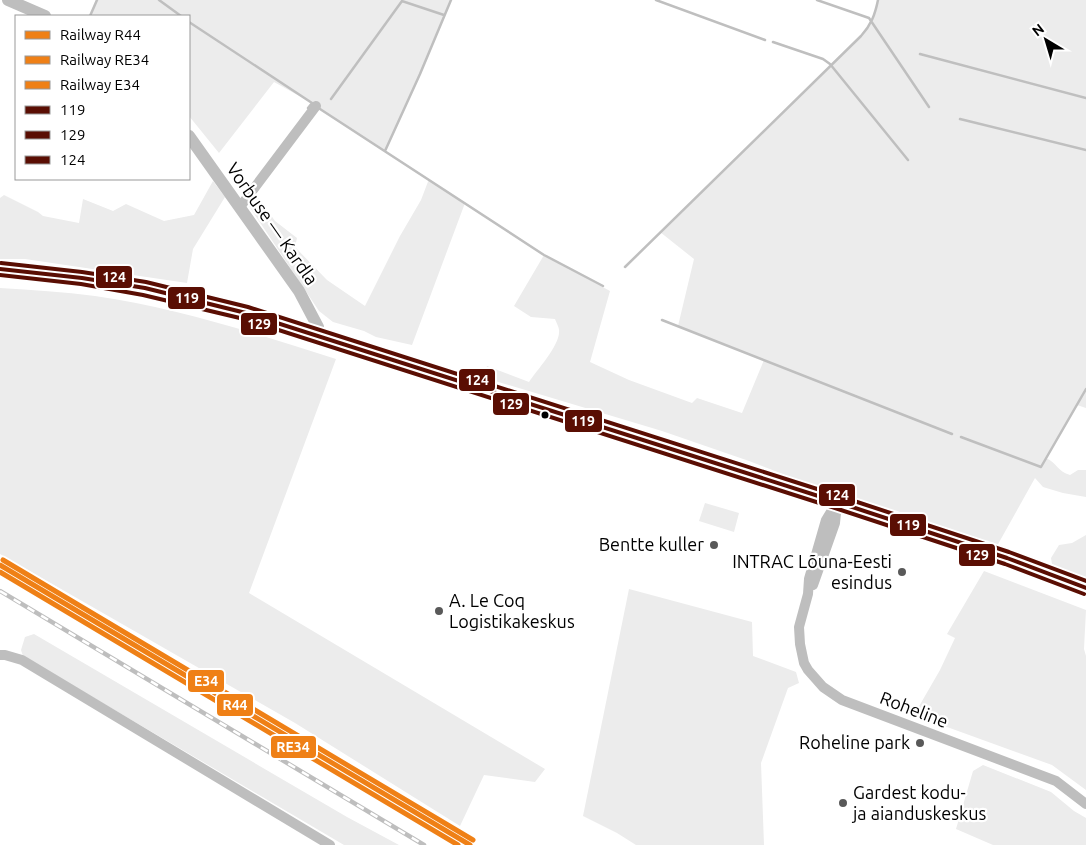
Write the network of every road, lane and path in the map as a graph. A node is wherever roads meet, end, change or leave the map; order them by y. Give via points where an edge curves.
1 (8, 0) edge
2 (43, 15) edge
3 (316, 106) dead end
4 (190, 137) edge
5 (240, 207) junction
6 (0, 269) edge
7 (317, 335) junction
8 (837, 502) junction
9 (1086, 588) edge
10 (0, 655) edge
11 (1086, 804) edge
12 (330, 845) edge

1 - 2 street
3 - 5 street
4 - 5 street, Vorbuse — Kardla
5 - 7 street, Vorbuse — Kardla via 299,291 318,327
6 - 7 main road via 132,286 210,304
7 - 8 main road
8 - 9 main road via 1007,558
8 - 11 street, Roheline via 835,523 799,627 804,663 822,688 842,700 1056,781
10 - 12 street via 22,660

